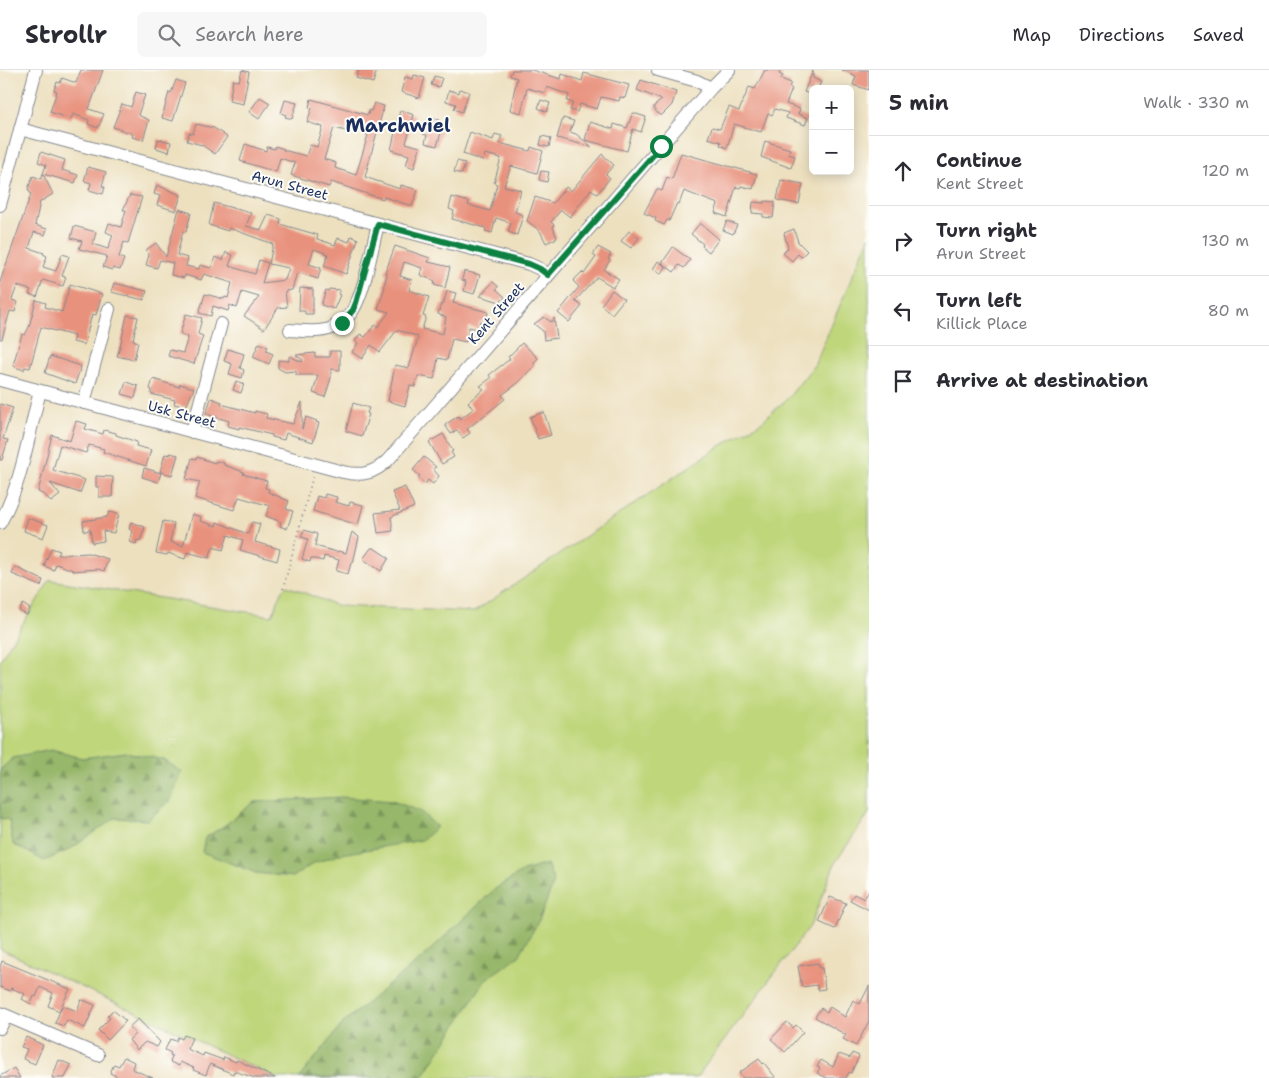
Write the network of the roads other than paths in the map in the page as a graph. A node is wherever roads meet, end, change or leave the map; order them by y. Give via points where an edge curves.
1 (36, 70) edge
2 (658, 70) edge
3 (729, 70) edge
4 (711, 88) junction
5 (20, 129) junction
6 (0, 205) edge
7 (378, 224) junction
8 (548, 275) junction
9 (109, 309) dead end
10 (221, 324) dead end
11 (290, 330) dead end
12 (0, 380) edge
13 (40, 391) junction
14 (84, 403) junction
15 (192, 432) junction
16 (357, 474) joint
17 (0, 523) edge
18 (3, 1014) edge
19 (0, 1028) edge
20 (98, 1056) dead end

1 - 5 street
2 - 4 street
3 - 4 street, Kent Street
4 - 8 street, Kent Street
5 - 6 street
5 - 7 street, Arun Street
7 - 8 street, Arun Street via 529,264
7 - 11 street via 360,290 347,318 327,329
8 - 16 street, Kent Street via 388,460 372,472
9 - 14 street
10 - 15 street
12 - 13 street, Usk Street
13 - 14 street, Usk Street
13 - 17 street via 16,487
14 - 15 street, Usk Street
15 - 16 street, Usk Street
18 - 19 street
18 - 20 street

